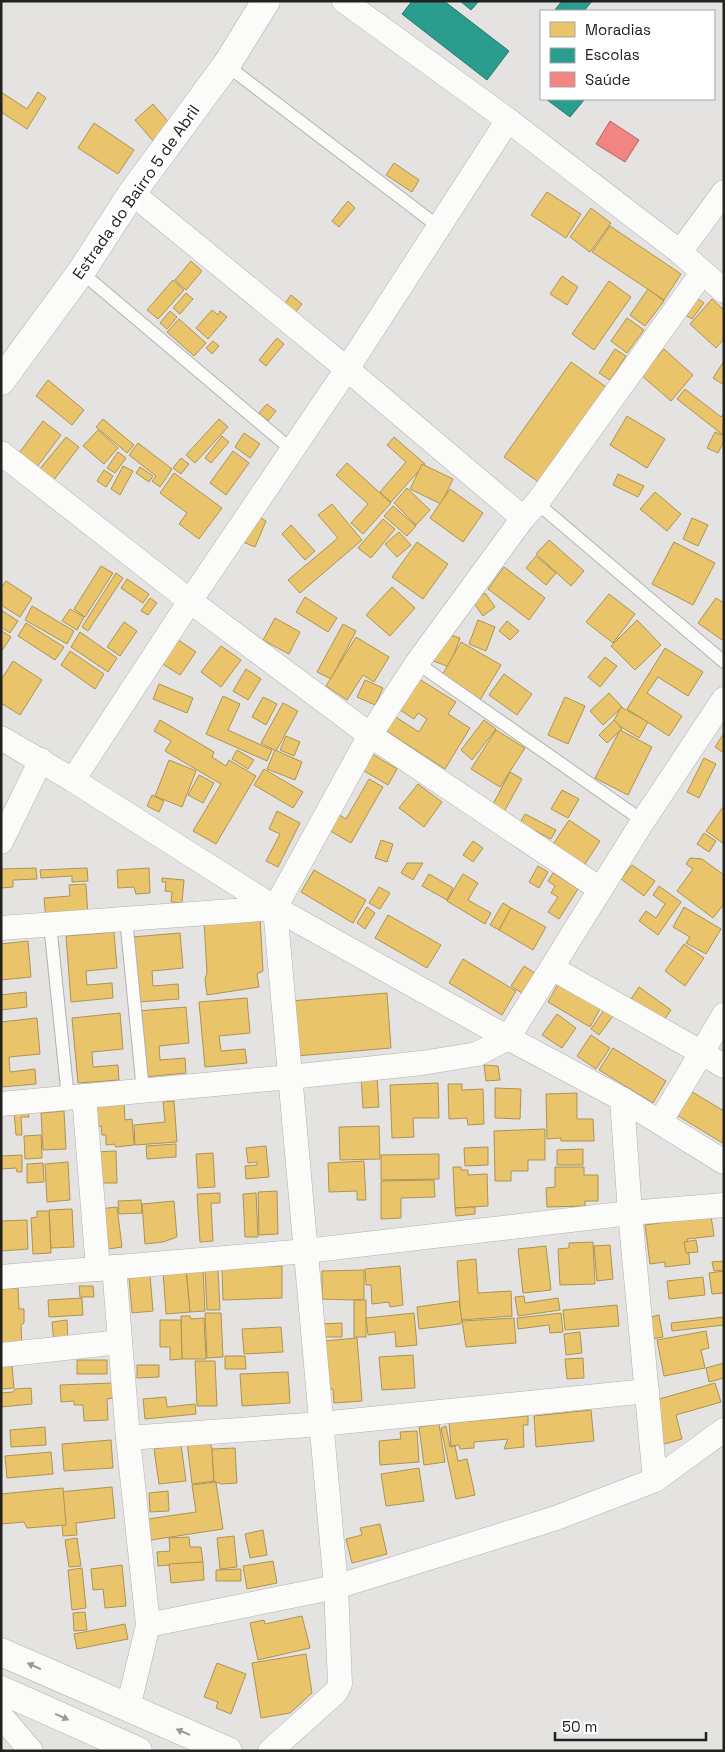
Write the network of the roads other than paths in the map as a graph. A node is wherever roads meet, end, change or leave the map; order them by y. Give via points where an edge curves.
1 (266, 1) edge
2 (344, 1) edge
3 (226, 64) junction
4 (508, 120) junction
5 (724, 192) edge
6 (132, 193) junction
7 (439, 226) junction
8 (680, 252) junction
9 (81, 272) junction
10 (702, 273) junction
11 (724, 291) edge
12 (347, 369) junction
13 (1, 381) edge
14 (292, 450) junction
15 (1, 453) edge
16 (530, 511) junction
17 (190, 601) junction
18 (724, 662) edge
19 (417, 663) junction
20 (724, 699) edge
21 (370, 735) junction
22 (1, 738) edge
23 (41, 760) junction
24 (73, 780) junction
25 (643, 821) junction
26 (1, 842) edge
27 (600, 889) junction
28 (275, 908) junction
29 (126, 918) junction
30 (50, 924) junction
31 (1, 928) edge
32 (552, 968) junction
33 (724, 1015) edge
34 (508, 1038) junction
35 (702, 1053) junction
36 (724, 1066) edge
37 (290, 1077) junction
38 (143, 1091) junction
39 (76, 1097) junction
40 (622, 1099) junction
41 (1, 1104) edge
42 (660, 1122) junction
43 (724, 1162) edge
44 (724, 1205) edge
45 (630, 1213) junction
46 (306, 1251) junction
47 (106, 1268) junction
48 (1, 1277) edge
49 (120, 1342) junction
50 (1, 1354) edge
51 (647, 1391) junction
52 (322, 1424) junction
53 (724, 1430) edge
54 (128, 1438) junction
55 (655, 1480) junction
56 (336, 1587) junction
57 (148, 1625) junction
58 (1, 1652) edge
59 (1, 1690) edge
60 (128, 1708) junction
61 (1, 1716) edge
62 (1, 1735) edge
63 (20, 1751) edge
64 (31, 1751) edge
65 (138, 1751) edge
66 (228, 1751) edge
67 (270, 1751) edge

1 - 3 street, Estrada do Bairro 5 de Abril
2 - 4 street
3 - 6 street, Estrada do Bairro 5 de Abril
3 - 7 lane
4 - 7 street
4 - 8 street
5 - 8 street
6 - 9 street, Estrada do Bairro 5 de Abril
6 - 12 street
7 - 12 street
8 - 10 street
9 - 13 street, Estrada do Bairro 5 de Abril
9 - 14 lane
10 - 11 street
10 - 16 street
12 - 14 street
12 - 16 street
14 - 17 street
15 - 17 street
16 - 18 lane
16 - 19 street
17 - 21 street
17 - 24 street
19 - 21 street
19 - 25 lane
20 - 25 street
21 - 27 street
21 - 28 street
22 - 23 street
23 - 24 street
23 - 26 street
24 - 28 street
25 - 27 street
27 - 32 street
28 - 29 street
28 - 34 street
28 - 37 street
29 - 30 street
29 - 38 lane
30 - 31 street
30 - 39 lane
32 - 34 street
32 - 35 street
33 - 35 street
34 - 37 street via 477,1054
34 - 40 street
35 - 36 street
35 - 42 street
37 - 38 street
37 - 46 street
38 - 39 street
39 - 41 street
39 - 47 street
40 - 42 street
40 - 45 street
42 - 43 street
44 - 45 street
45 - 46 street
45 - 51 street
46 - 47 street
46 - 52 street
47 - 48 street
47 - 49 street
49 - 50 street
49 - 54 street
51 - 52 street
51 - 55 street
52 - 54 street
52 - 56 street
53 - 55 street
54 - 57 street
55 - 56 street via 556,1518
56 - 57 street
56 - 67 street via 340,1684 332,1696
57 - 60 street
60 -> 58 street
59 -> 65 street
66 -> 60 street
61 - 64 street
62 - 63 street

